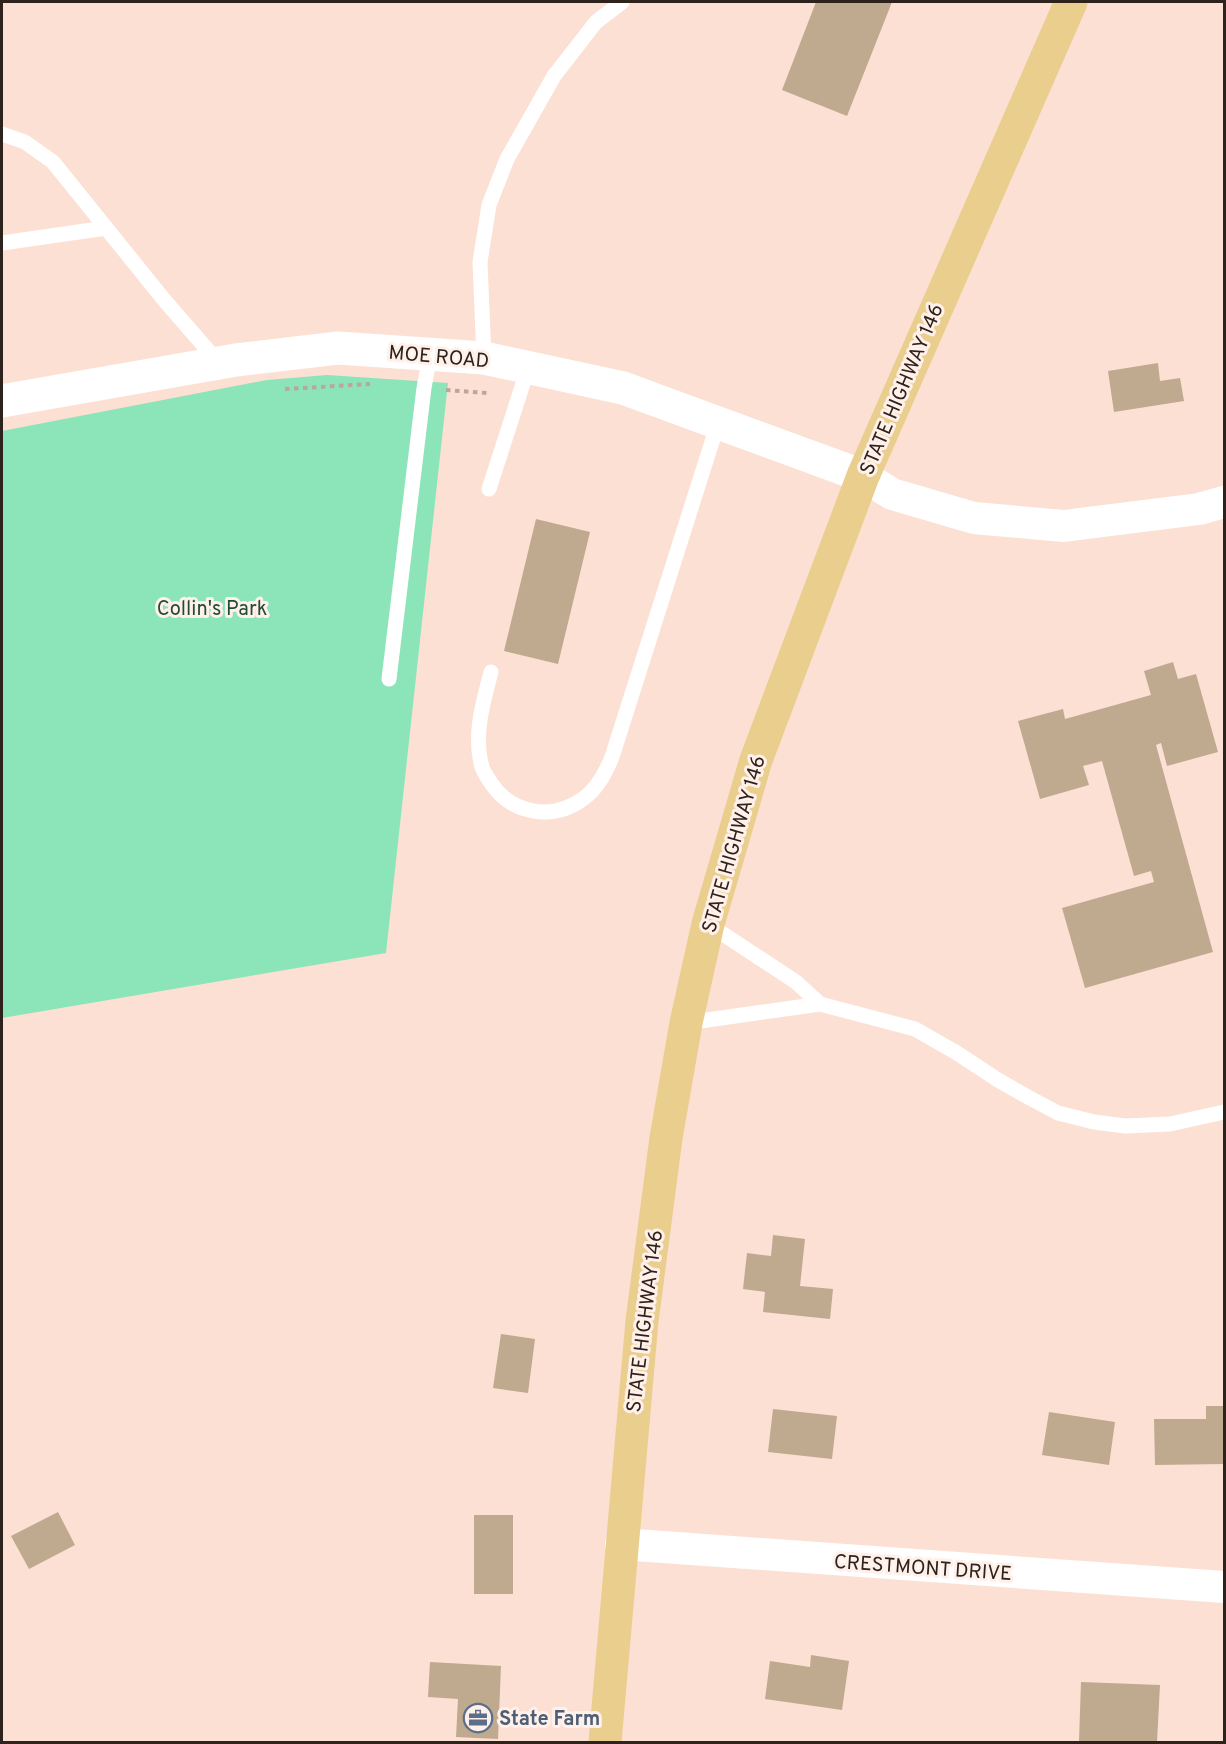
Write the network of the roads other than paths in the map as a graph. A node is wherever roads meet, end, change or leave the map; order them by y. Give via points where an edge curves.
1 (622, 2) edge
2 (1071, 2) edge
3 (2, 134) edge
4 (106, 228) junction
5 (2, 243) edge
6 (430, 355) junction
7 (484, 358) junction
8 (219, 363) junction
9 (528, 368) junction
10 (2, 401) edge
11 (718, 423) junction
12 (863, 476) junction
13 (489, 489) dead end
14 (1223, 508) edge
15 (491, 672) dead end
16 (389, 679) dead end
17 (708, 924) junction
18 (820, 1004) junction
19 (686, 1023) junction
20 (1224, 1112) edge
21 (621, 1544) junction
22 (1224, 1587) edge
23 (605, 1743) edge

1 - 7 lane via 596,22 554,76 507,159 489,205 480,262
2 - 12 main road, STATE HIGHWAY 146
3 - 4 lane via 25,142 53,162
4 - 5 lane
4 - 8 lane
6 - 7 street, MOE ROAD
6 - 8 street, MOE ROAD via 338,348
6 - 16 lane
7 - 9 street, MOE ROAD
8 - 10 street, MOE ROAD
9 - 11 street, MOE ROAD via 623,388
9 - 13 lane
11 - 12 street, MOE ROAD
11 - 15 lane via 612,757 604,776 585,798 567,808 540,813 518,808 498,793 483,770 477,746
12 - 14 street via 892,494 974,518 1064,526
12 - 17 main road, STATE HIGHWAY 146 via 756,760
17 - 18 lane via 796,982
17 - 19 main road, STATE HIGHWAY 146
18 - 19 lane
18 - 20 lane via 915,1029 1026,1096 1076,1118 1125,1126 1170,1124
19 - 21 main road, STATE HIGHWAY 146 via 666,1138 643,1316
21 - 22 street, CRESTMONT DRIVE
21 - 23 main road, STATE HIGHWAY 146

